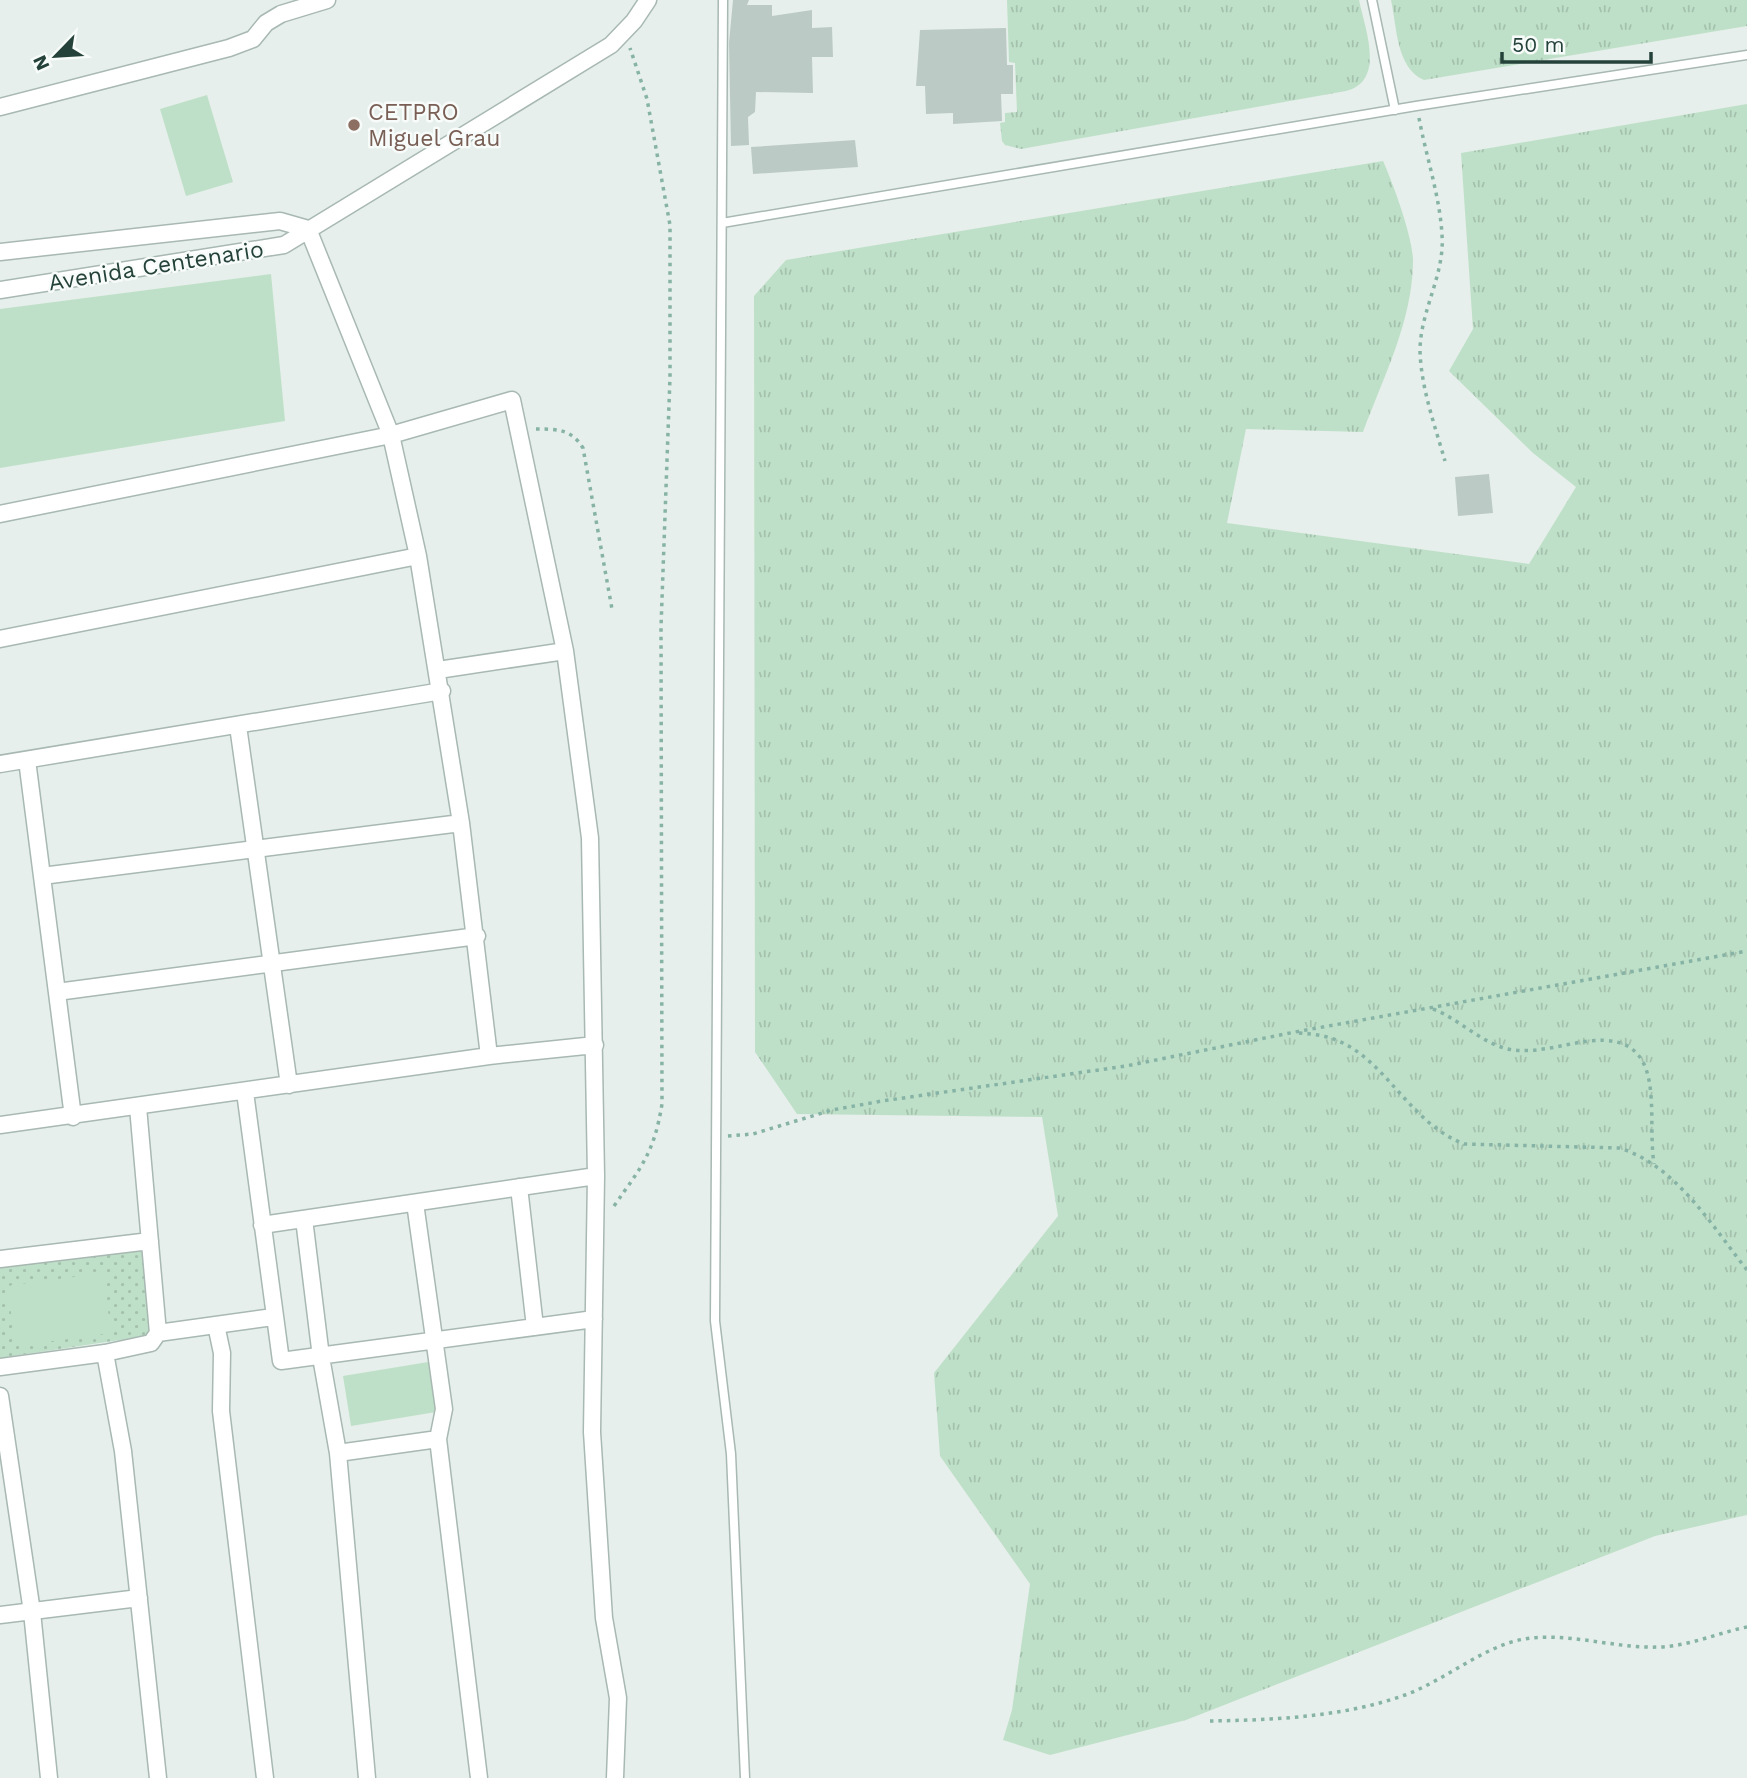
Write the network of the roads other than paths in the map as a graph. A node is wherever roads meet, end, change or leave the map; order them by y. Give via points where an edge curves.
1 (327, 0) edge
2 (648, 0) edge
3 (723, 0) edge
4 (1371, 0) edge
5 (1747, 55) edge
6 (0, 107) edge
7 (1395, 110) junction
8 (722, 223) junction
9 (308, 229) junction
10 (0, 252) edge
11 (0, 290) edge
12 (391, 435) junction
13 (0, 514) edge
14 (418, 556) junction
15 (0, 639) edge
16 (565, 651) junction
17 (438, 670) junction
18 (442, 691) junction
19 (238, 726) junction
20 (27, 760) junction
21 (0, 764) edge
22 (461, 822) junction
23 (256, 847) junction
24 (42, 876) junction
25 (477, 936) junction
26 (272, 962) junction
27 (57, 992) junction
28 (595, 1045) junction
29 (489, 1056) junction
30 (289, 1085) junction
31 (245, 1092) junction
32 (138, 1107) junction
33 (73, 1117) junction
34 (0, 1125) edge
35 (596, 1176) junction
36 (519, 1187) junction
37 (415, 1203) junction
38 (304, 1219) junction
39 (262, 1225) junction
40 (150, 1241) junction
41 (0, 1259) edge
42 (273, 1317) junction
43 (594, 1319) junction
44 (216, 1325) junction
45 (535, 1327) junction
46 (158, 1333) junction
47 (433, 1341) junction
48 (105, 1353) junction
49 (321, 1357) junction
50 (0, 1367) edge
51 (0, 1396) edge
52 (438, 1439) junction
53 (338, 1453) junction
54 (139, 1598) junction
55 (32, 1612) junction
56 (0, 1615) edge
57 (49, 1778) edge
58 (158, 1778) edge
59 (265, 1778) edge
60 (367, 1778) edge
61 (479, 1778) edge
62 (615, 1778) edge
63 (745, 1778) edge

1 - 6 street via 281,14 253,39 229,48
2 - 9 street, Avenida Centenario via 611,45
3 - 8 lane
4 - 7 lane
5 - 7 lane
7 - 8 lane
8 - 63 lane via 715,1321 731,1454
9 - 10 street via 280,221
9 - 11 street, Avenida Centenario via 284,245
9 - 12 street
12 - 13 street
12 - 14 street
12 - 16 street via 512,400
14 - 15 street
14 - 17 street
16 - 17 street
16 - 28 street via 590,838
17 - 18 street
18 - 19 street
18 - 22 street
19 - 20 street
19 - 23 street
20 - 21 street
20 - 24 street
22 - 23 street
22 - 25 street
23 - 24 street
23 - 26 street
24 - 27 street
25 - 26 street
25 - 29 street
26 - 27 street
26 - 30 street
27 - 33 street
28 - 29 street
28 - 35 street
29 - 30 street
30 - 31 street
31 - 32 street
31 - 39 street
32 - 33 street
32 - 40 street
33 - 34 street
35 - 36 street
35 - 43 street
36 - 37 street
36 - 45 street
37 - 38 street
37 - 47 street
38 - 39 street
38 - 49 street
39 - 42 street
40 - 41 street
40 - 46 street
42 - 44 street
42 - 49 street via 281,1362
43 - 45 street
43 - 62 street via 592,1432 604,1618 618,1698
44 - 46 street
44 - 59 street via 222,1353 221,1411
45 - 47 street
46 - 48 street via 151,1343
47 - 49 street
47 - 52 street via 444,1409
48 - 50 street
48 - 54 street via 123,1451
49 - 53 street
51 - 55 street
52 - 53 street
52 - 61 street
53 - 60 street
54 - 55 street
54 - 58 street
55 - 56 street
55 - 57 street

